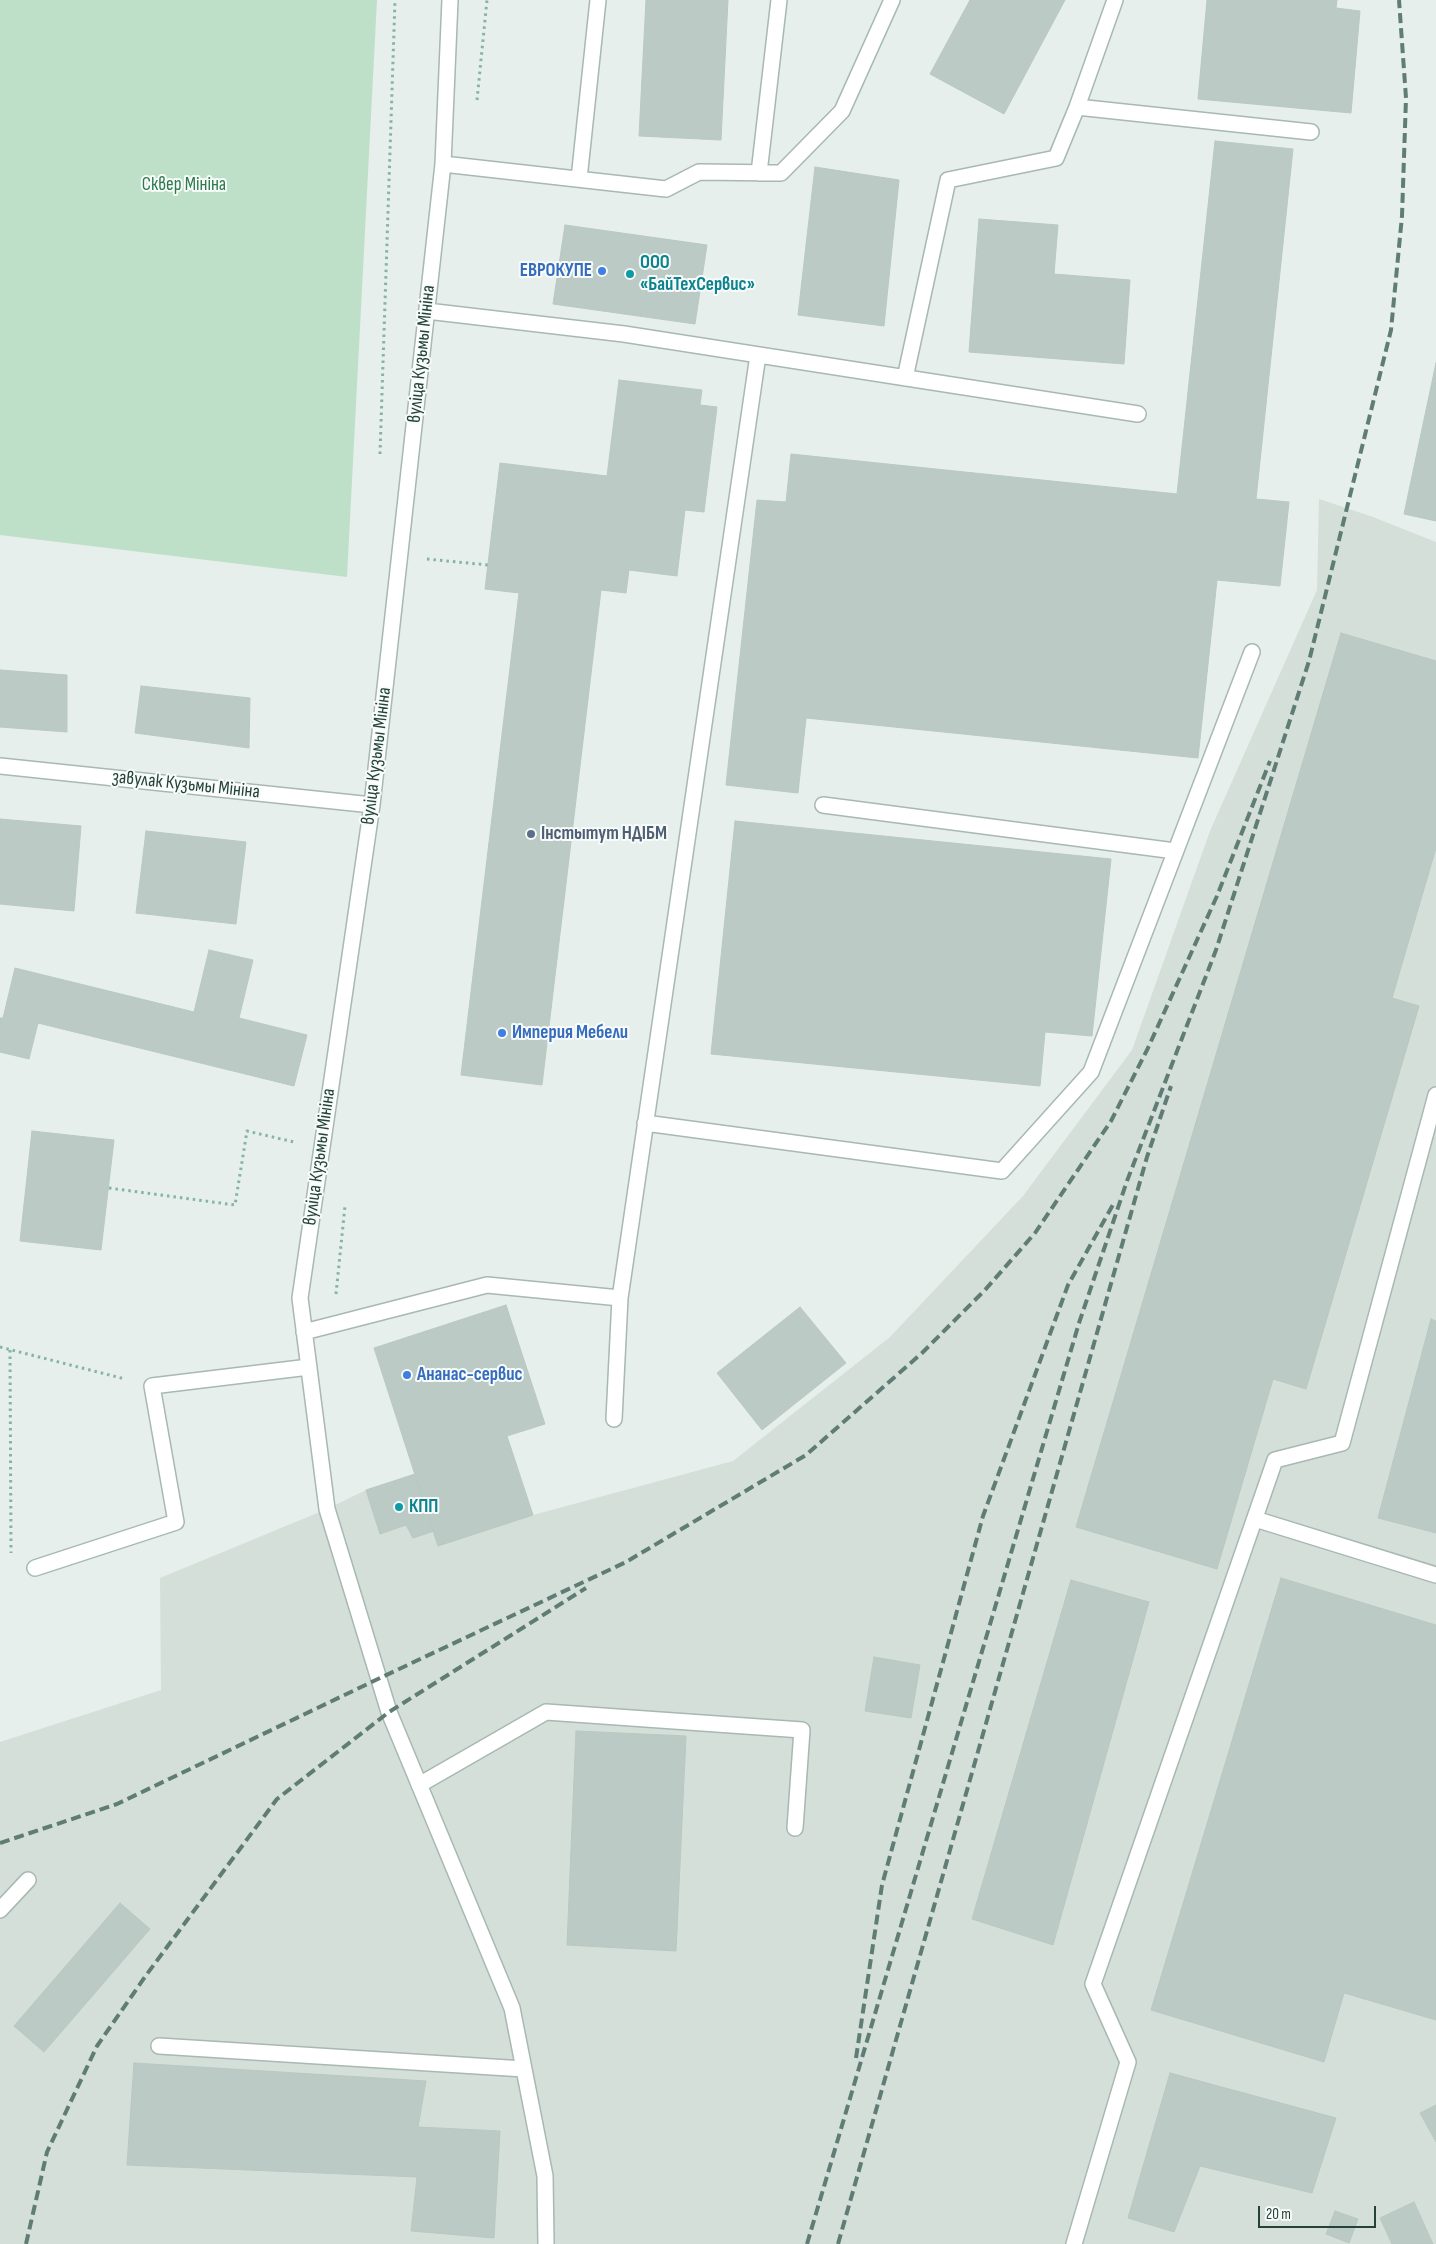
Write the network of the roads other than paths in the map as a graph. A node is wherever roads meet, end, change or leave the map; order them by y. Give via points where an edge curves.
1 (450, 0) edge
2 (598, 0) edge
3 (779, 0) edge
4 (892, 0) edge
5 (1115, 0) edge
6 (1077, 107) junction
7 (1311, 132) dead end
8 (443, 164) junction
9 (760, 173) junction
10 (579, 179) junction
11 (427, 311) junction
12 (758, 355) junction
13 (905, 378) junction
14 (1138, 414) dead end
15 (1252, 652) dead end
16 (0, 766) edge
17 (372, 805) junction
18 (823, 805) dead end
19 (1175, 851) junction
20 (1436, 1095) edge
21 (645, 1123) junction
22 (1429, 1148) edge
23 (620, 1298) junction
24 (304, 1332) junction
25 (309, 1367) junction
26 (614, 1419) dead end
27 (1255, 1519) junction
28 (35, 1568) dead end
29 (1436, 1574) edge
30 (419, 1785) junction
31 (795, 1828) dead end
32 (28, 1880) dead end
33 (0, 1910) edge
34 (159, 2046) dead end
35 (524, 2070) junction
36 (546, 2244) edge
37 (1074, 2244) edge

1 - 8 street, вуліца Кузьмы Мініна
2 - 10 street
3 - 9 street
4 - 9 street via 842,111 781,173
5 - 6 street
6 - 7 street
6 - 13 street via 1056,158 948,180
8 - 10 street
8 - 11 street, вуліца Кузьмы Мініна
9 - 10 street via 699,172 666,188
11 - 12 street via 624,334
11 - 17 street, вуліца Кузьмы Мініна
12 - 13 street
12 - 21 street
13 - 14 street
15 - 19 street
16 - 17 street, завулак Кузьмы Мініна
17 - 24 street, вуліца Кузьмы Мініна via 300,1298
18 - 19 street
19 - 21 street via 1091,1072 1002,1171
20 - 22 street
21 - 23 street
22 - 27 street via 1342,1443 1275,1460
23 - 24 street via 487,1285
23 - 26 street
24 - 25 street, вуліца Кузьмы Мініна
25 - 28 street via 152,1386 176,1522
25 - 30 street, вуліца Кузьмы Мініна via 327,1509 389,1712
27 - 29 street
27 - 37 street via 1093,1984 1128,2062
30 - 31 street via 546,1712 802,1730
30 - 35 street, вуліца Кузьмы Мініна via 512,2008
32 - 33 street
34 - 35 street
35 - 36 street, вуліца Кузьмы Мініна via 544,2176

